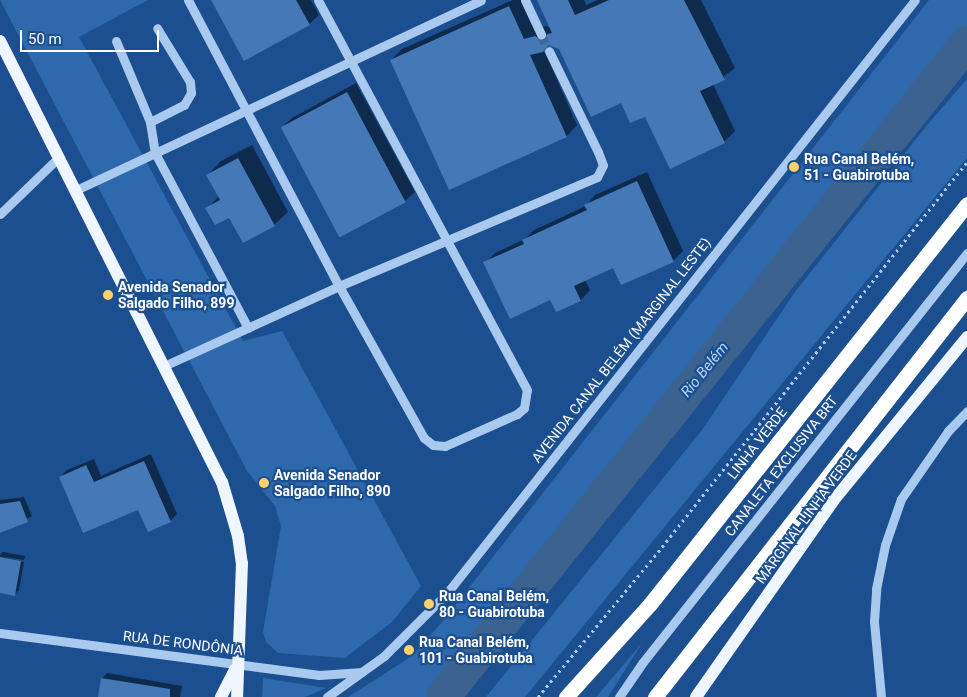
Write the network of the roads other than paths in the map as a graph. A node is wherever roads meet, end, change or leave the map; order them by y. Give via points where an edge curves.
1 (188, 0) edge
2 (318, 0) edge
3 (481, 0) edge
4 (525, 0) edge
5 (915, 0) edge
6 (157, 28) dead end
7 (541, 35) tunnel mouth
8 (0, 41) edge
9 (116, 41) dead end
10 (549, 51) tunnel mouth
11 (349, 62) junction
12 (248, 110) junction
13 (150, 122) junction
14 (155, 153) junction
15 (59, 158) junction
16 (76, 190) junction
17 (967, 204) edge
18 (0, 214) edge
19 (448, 241) junction
20 (967, 253) edge
21 (339, 286) junction
22 (967, 298) edge
23 (248, 328) junction
24 (967, 337) edge
25 (166, 365) junction
26 (967, 411) edge
27 (0, 633) edge
28 (238, 664) junction
29 (362, 672) junction
30 (221, 697) edge
31 (237, 697) edge
32 (327, 697) edge
33 (566, 697) edge
34 (619, 697) edge
35 (655, 697) edge
36 (696, 697) edge
37 (881, 697) edge

1 - 12 street
2 - 11 street
3 - 11 street
4 - 7 street
5 - 29 street, AVENIDA CANAL BELÉM (MARGINAL LESTE) via 447,593 407,636
6 - 13 street via 190,82 191,94 184,105
8 - 15 main road
9 - 13 street
10 - 19 street via 603,165 597,177
11 - 12 street
11 - 19 street
12 - 14 street
12 - 21 street
13 - 14 street
14 - 16 street
14 - 23 street
15 - 16 main road
15 - 18 street
16 - 25 main road
17 - 33 highway, LINHA VERDE via 650,604
19 - 21 street
19 - 21 street via 527,390 527,399 517,414 445,446 433,445 424,438
20 - 34 street, CANALETA EXCLUSIVA BRT via 643,662
21 - 23 street
22 - 35 highway
23 - 25 street
24 - 36 main road, MARGINAL LINHA VERDE via 833,501
25 - 28 main road via 222,482 238,536 243,584
26 - 37 street via 948,431 901,499 885,544 876,589 874,622
27 - 28 street, RUA DE RONDÔNIA
28 - 29 street, RUA DE RONDÔNIA via 319,675
28 - 30 main road
28 - 31 main road
29 - 32 street, AVENIDA CANAL BELÉM (MARGINAL LESTE)

